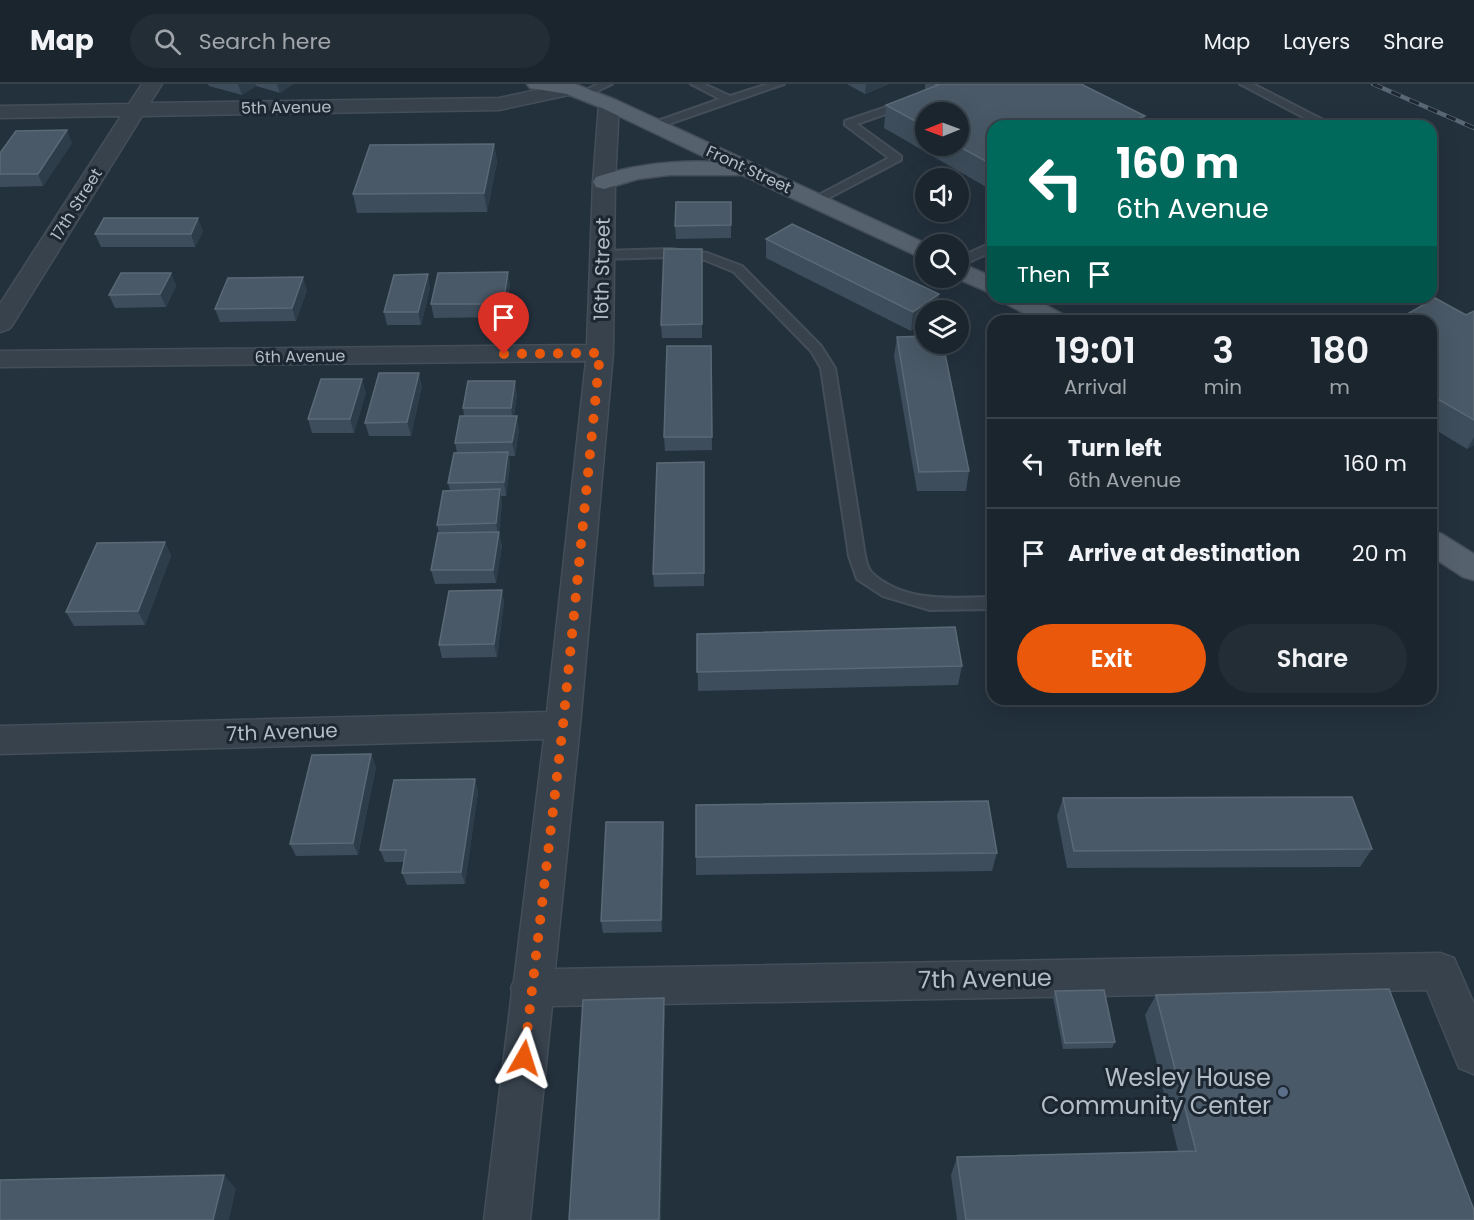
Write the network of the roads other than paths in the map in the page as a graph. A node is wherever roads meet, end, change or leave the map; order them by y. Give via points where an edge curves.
1 (152, 84) edge
2 (537, 84) edge
3 (696, 84) edge
4 (779, 84) edge
5 (1245, 84) edge
6 (573, 89) edge
7 (608, 94) edge
8 (921, 98) edge
9 (729, 99) junction
10 (135, 110) junction
11 (0, 112) edge
12 (1318, 120) edge
13 (656, 125) junction
14 (757, 172) junction
15 (604, 182) junction
16 (817, 200) junction
17 (915, 248) edge
18 (987, 249) edge
19 (602, 255) junction
20 (969, 258) edge
21 (969, 274) edge
22 (987, 284) edge
23 (1024, 303) edge
24 (1046, 315) edge
25 (0, 324) edge
26 (600, 353) junction
27 (0, 359) edge
28 (1437, 546) edge
29 (1474, 568) edge
30 (987, 603) edge
31 (563, 725) junction
32 (0, 740) edge
33 (531, 988) junction
34 (1474, 1054) edge
35 (507, 1220) edge

1 - 10 street, 17th Street
2 - 6 main road, Front Street
3 - 9 lane
4 - 9 lane
5 - 12 lane
6 - 7 main road, Front Street
6 - 10 street, 5th Avenue via 499,104
7 - 13 main road, Front Street
7 - 15 street, 16th Street
8 - 16 lane via 849,123 897,158
9 - 13 lane
10 - 11 street, 5th Avenue
10 - 25 street, 17th Street
13 - 14 main road, Front Street
14 - 15 main road via 670,166 627,173
14 - 16 main road, Front Street
15 - 19 street, 16th Street
16 - 17 main road, Front Street
18 - 20 lane
19 - 26 street, 16th Street
19 - 30 lane via 670,253 707,257 738,269 816,350 828,368 856,556 863,575 889,592 930,604
21 - 22 main road
23 - 24 main road
26 - 27 street, 6th Avenue
26 - 31 street, 16th Street
28 - 29 main road
31 - 32 street, 7th Avenue
31 - 33 street, 16th Street
33 - 34 street, 7th Avenue via 1440,971
33 - 35 street, 16th Street

